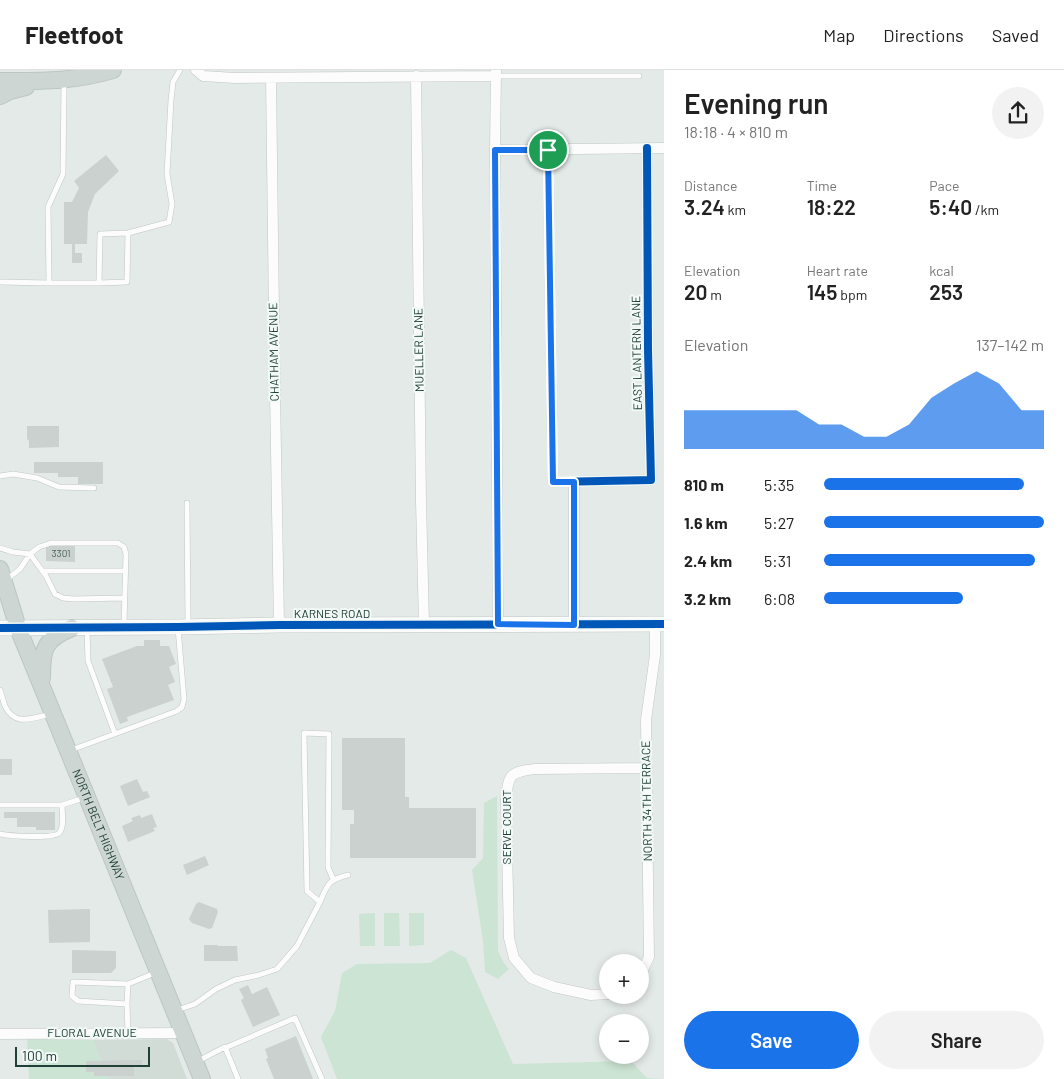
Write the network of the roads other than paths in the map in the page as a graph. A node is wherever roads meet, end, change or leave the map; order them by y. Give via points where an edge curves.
1 (113, 70) edge
2 (180, 70) edge
3 (196, 70) edge
4 (0, 71) edge
5 (496, 73) edge
6 (416, 76) junction
7 (639, 76) dead end
8 (271, 78) junction
9 (64, 80) junction
10 (0, 81) edge
11 (47, 81) junction
12 (0, 96) edge
13 (647, 148) junction
14 (664, 148) edge
15 (495, 150) junction
16 (548, 150) junction
17 (128, 233) junction
18 (0, 282) edge
19 (49, 283) junction
20 (99, 283) junction
21 (0, 476) edge
22 (574, 482) junction
23 (94, 488) dead end
24 (187, 503) dead end
25 (0, 548) edge
26 (30, 554) junction
27 (42, 571) junction
28 (126, 571) junction
29 (2, 575) edge
30 (124, 598) junction
31 (498, 624) junction
32 (279, 625) junction
33 (424, 625) junction
34 (574, 625) junction
35 (660, 625) edge
36 (79, 627) junction
37 (124, 627) junction
38 (183, 627) junction
39 (0, 628) edge
40 (18, 628) junction
41 (42, 685) junction
42 (0, 690) edge
43 (53, 714) junction
44 (115, 734) junction
45 (68, 751) junction
46 (647, 768) junction
47 (87, 797) junction
48 (0, 805) edge
49 (62, 805) junction
50 (0, 834) edge
51 (348, 874) dead end
52 (333, 879) junction
53 (320, 902) junction
54 (649, 954) edge
55 (158, 972) junction
56 (128, 984) junction
57 (599, 995) edge
58 (127, 1004) junction
59 (174, 1012) junction
60 (128, 1033) junction
61 (183, 1033) junction
62 (0, 1034) edge
63 (225, 1048) junction
64 (195, 1062) junction
65 (202, 1079) edge
66 (238, 1079) edge
67 (322, 1079) edge

1 - 9 main road
2 - 17 lane via 173,82 171,100 168,174 172,204 169,222
3 - 8 street via 204,76
4 - 11 main road
5 - 6 street
5 - 7 lane
5 - 15 street
6 - 8 street
6 - 33 street, MUELLER LANE
8 - 32 street, CHATHAM AVENUE
9 - 11 main road
9 - 19 lane via 63,174 48,207
10 - 11 main road
11 - 12 main road
13 - 14 street
13 - 16 street
13 - 22 street, EAST LANTERN LANE via 651,480
15 - 16 street
15 - 31 street
16 - 22 street via 553,482
17 - 20 lane via 127,282
17 - 20 lane via 100,234
18 - 19 lane
19 - 20 lane
21 - 23 lane via 13,474 59,486
22 - 34 street
24 - 38 lane
25 - 26 lane
26 - 27 lane
26 - 28 lane via 39,546 51,543 118,543 124,547
26 - 29 lane via 20,569
27 - 28 lane
27 - 30 lane via 55,594 63,598
28 - 30 lane
29 - 40 main road, NORTH BELT HIGHWAY
30 - 37 lane
31 - 33 street, KARNES ROAD
31 - 34 street, KARNES ROAD
32 - 33 street, KARNES ROAD
32 - 38 street, KARNES ROAD
34 - 35 street, KARNES ROAD
35 - 46 street, NORTH 34TH TERRACE via 646,720
36 - 37 street, KARNES ROAD
36 - 40 street, KARNES ROAD
36 - 41 main road via 58,633 51,639 42,658
36 - 44 lane
37 - 38 street, KARNES ROAD
38 - 44 lane via 182,707
39 - 40 street, KARNES ROAD
40 - 41 main road, NORTH BELT HIGHWAY
41 - 43 main road, NORTH BELT HIGHWAY
42 - 43 lane via 12,717 22,720
43 - 45 main road, NORTH BELT HIGHWAY
44 - 45 lane
45 - 47 main road, NORTH BELT HIGHWAY
46 - 54 street, NORTH 34TH TERRACE
46 - 57 street, SERVE COURT via 535,768 513,774 508,782 508,938 514,958 531,978 554,987
47 - 49 lane
47 - 55 main road, NORTH BELT HIGHWAY
48 - 49 lane
49 - 50 lane via 62,826 57,835
51 - 52 lane
52 - 53 lane
52 - 53 lane via 328,867 329,734 304,733 307,891
53 - 59 lane via 296,946 277,969 235,980 195,1004
55 - 56 lane
55 - 59 main road, NORTH BELT HIGHWAY
56 - 58 lane
56 - 58 lane via 73,982 72,996 78,1001
58 - 60 lane
59 - 61 main road, NORTH BELT HIGHWAY
60 - 61 street, FLORAL AVENUE
60 - 62 street, FLORAL AVENUE
61 - 64 main road, NORTH BELT HIGHWAY
63 - 64 lane
63 - 66 lane
63 - 67 lane via 295,1018
64 - 65 main road, NORTH BELT HIGHWAY

